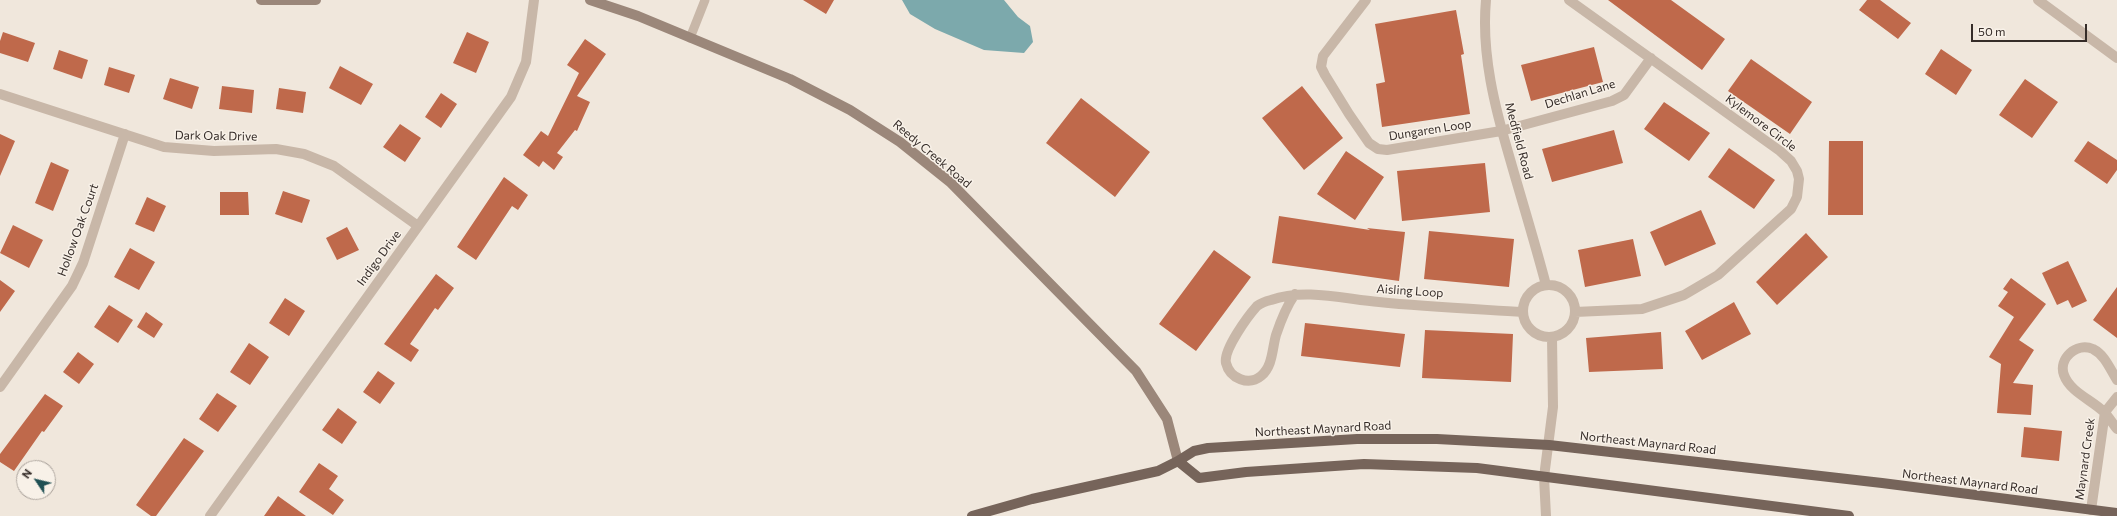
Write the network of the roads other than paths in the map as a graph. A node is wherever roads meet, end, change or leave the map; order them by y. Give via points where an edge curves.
1 (260, 0) edge
2 (316, 0) edge
3 (534, 0) edge
4 (590, 0) edge
5 (705, 0) edge
6 (1366, 0) edge
7 (1486, 0) edge
8 (1569, 0) edge
9 (2038, 0) edge
10 (690, 38) junction
11 (1651, 58) junction
12 (2117, 58) edge
13 (0, 94) edge
14 (1501, 131) junction
15 (125, 134) junction
16 (418, 226) junction
17 (1546, 286) junction
18 (1295, 294) junction
19 (1523, 312) junction
20 (1575, 312) junction
21 (1552, 337) junction
22 (2117, 380) edge
23 (0, 387) edge
24 (2117, 397) edge
25 (2104, 412) junction
26 (2117, 429) edge
27 (1549, 445) junction
28 (1178, 461) junction
29 (1544, 477) junction
30 (2091, 510) junction
31 (2117, 513) edge
32 (210, 516) edge
33 (972, 516) edge
34 (1546, 516) edge
35 (1849, 516) edge

1 - 2 street
3 - 16 street, Indigo Drive via 526,62 511,97
4 - 10 street, Reedy Creek Road via 638,16
5 - 10 lane
6 - 14 street, Dungaren Loop via 1323,56 1321,67 1369,143 1378,149 1387,150
7 - 14 street, Medfield Road via 1487,60
8 - 11 street, Kylemore Circle
9 - 12 street
10 - 28 street, Reedy Creek Road via 790,79 850,110 900,142 950,182 1136,371 1167,419
11 - 14 street, Dechlan Lane via 1624,95 1612,101
11 - 20 street, Kylemore Circle via 1791,161 1799,180 1797,197 1791,209 1754,244 1703,285 1642,309
13 - 15 street, Dark Oak Drive
14 - 17 street, Medfield Road via 1538,251
15 - 16 street, Dark Oak Drive via 178,149 276,149 304,154 334,166
15 - 23 street, Hollow Oak Court via 83,263 72,286
16 - 32 street, Indigo Drive
17 - 19 street via 1538,288 1527,298
17 - 20 street via 1563,289 1572,299
18 - 18 street, Aisling Loop via 1272,299 1258,306 1235,336 1226,354 1226,363 1232,375 1244,381 1256,380 1268,371 1281,318
18 - 19 street, Aisling Loop
19 - 21 street via 1525,321 1536,333 1543,337
20 - 21 street via 1570,326
21 - 27 street via 1553,407
22 - 25 street, Maynard Creek via 2102,356 2092,349 2073,350 2065,358 2062,367 2070,385
24 - 25 street, Maynard Creek
25 - 26 street, Maynard Creek
25 - 30 street, Maynard Creek
27 - 28 main road, Northeast Maynard Road via 1437,439 1357,439 1208,448 1194,450
27 - 29 street
27 - 30 main road, Northeast Maynard Road via 1858,480
28 - 29 main road via 1199,478 1246,472 1364,464 1477,468
28 - 33 main road, Northeast Maynard Road via 1158,471 1032,499
29 - 34 street
29 - 35 main road
30 - 31 main road, Northeast Maynard Road

